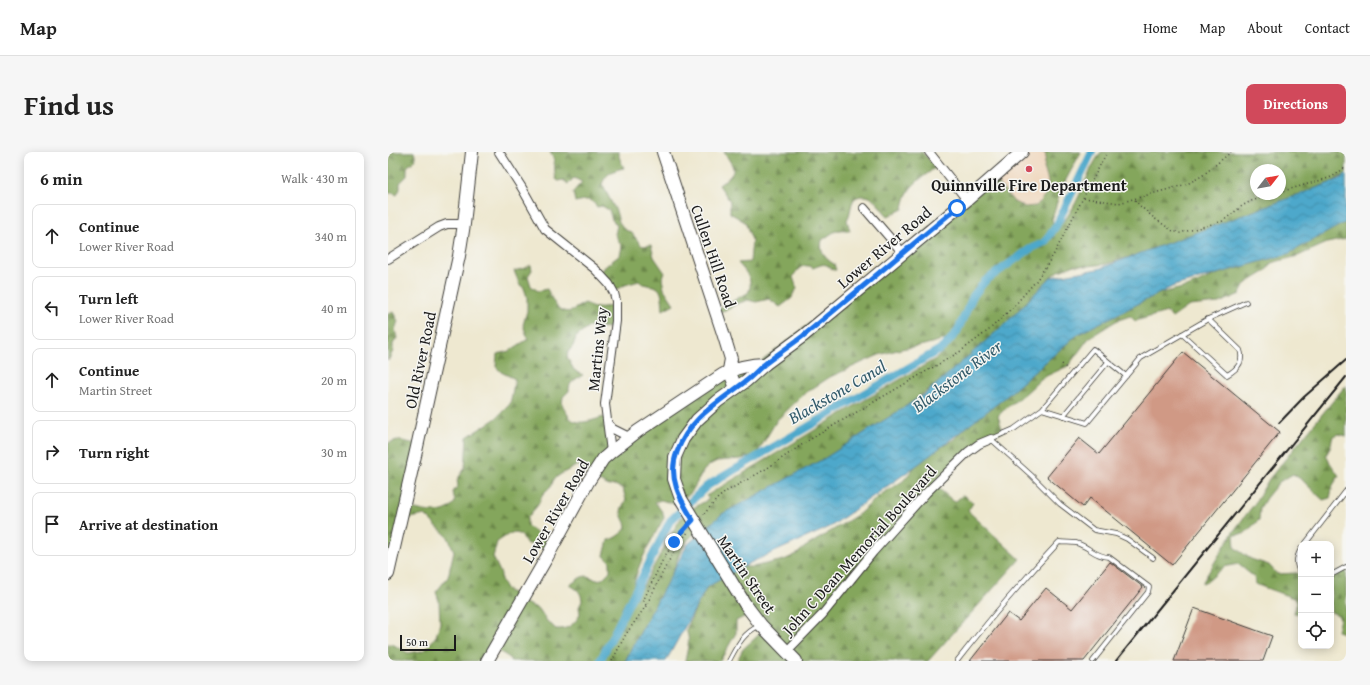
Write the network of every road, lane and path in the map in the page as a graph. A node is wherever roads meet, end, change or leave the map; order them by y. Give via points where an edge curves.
1 (472, 152) edge
2 (499, 152) edge
3 (662, 152) edge
4 (929, 152) edge
5 (1022, 152) edge
6 (1108, 152) edge
7 (1231, 152) edge
8 (1346, 167) edge
9 (1286, 190) edge
10 (1084, 198) junction
11 (967, 200) junction
12 (1135, 200) junction
13 (1254, 200) edge
14 (864, 208) dead end
15 (464, 224) junction
16 (902, 252) junction
17 (388, 260) edge
18 (1246, 302) dead end
19 (1208, 319) junction
20 (1182, 334) junction
21 (1108, 362) junction
22 (765, 364) junction
23 (1062, 364) dead end
24 (729, 370) junction
25 (1068, 370) dead end
26 (1126, 376) junction
27 (736, 388) junction
28 (1042, 409) junction
29 (1063, 416) junction
30 (608, 424) junction
31 (629, 437) junction
32 (991, 439) junction
33 (611, 452) junction
34 (1346, 491) edge
35 (681, 499) joint
36 (704, 514) dead end
37 (693, 520) junction
38 (689, 531) dead end
39 (1306, 541) edge
40 (390, 551) edge
41 (1298, 556) edge
42 (1153, 558) dead end
43 (1298, 568) edge
44 (1346, 568) edge
45 (388, 574) edge
46 (1334, 574) edge
47 (646, 606) junction
48 (761, 625) junction
49 (786, 652) junction
50 (487, 661) edge
51 (612, 661) edge
52 (729, 661) edge
53 (796, 661) edge
54 (957, 661) edge
55 (1093, 661) edge

1 - 15 street, Old River Road
2 - 30 street, Martins Way via 545,229 602,275 614,293 616,321 605,404
3 - 24 street, Cullen Hill Road via 731,359
4 - 11 street
5 - 11 street, Lower River Road
6 - 10 path
7 - 12 path via 1202,176 1187,184
8 - 9 path via 1332,177
10 - 12 path via 1119,203
10 - 36 path via 1054,254 1036,281 989,330 961,351 727,491
11 - 16 street, Lower River Road
12 - 13 path via 1154,218 1180,233 1223,221
14 - 16 street
15 - 17 street via 447,224 439,227
15 - 40 street, Old River Road via 417,447
16 - 22 street, Lower River Road via 803,336
18 - 19 lane
19 - 20 lane
19 - 20 lane via 1240,350 1241,362 1227,375
20 - 26 lane via 1141,358
21 - 26 lane
21 - 28 lane via 1093,349
21 - 29 lane
22 - 24 street, Lower River Road
22 - 27 street, Lower River Road
23 - 25 path
24 - 27 street, Cullen Hill Road
24 - 31 street, Lower River Road
26 - 29 lane via 1087,423
27 - 35 street, Lower River Road via 704,412 686,433 677,451 674,479
28 - 29 lane
28 - 32 lane via 1014,429
30 - 31 street
30 - 33 street, Martins Way
31 - 33 street, Lower River Road
32 - 42 lane via 1060,504 1094,530 1121,536
32 - 49 street, John C Dean Memorial Boulevard via 968,452 926,493 873,552 822,615
33 - 50 street, Lower River Road via 603,459 588,482
34 - 39 lane
35 - 37 street, Martin Street, bridge
37 - 47 path via 664,557 644,599
37 - 48 street, Martin Street, bridge via 745,604
38 - 47 path via 667,564
40 - 45 street, Old River Road
41 - 43 lane
44 - 46 lane
47 - 51 path via 626,634
48 - 49 street, Martin Street
48 - 52 lane via 743,636
49 - 53 street, Martin Street
54 - 55 lane via 1059,542 1076,544 1104,557 1109,556 1149,587 1148,592

